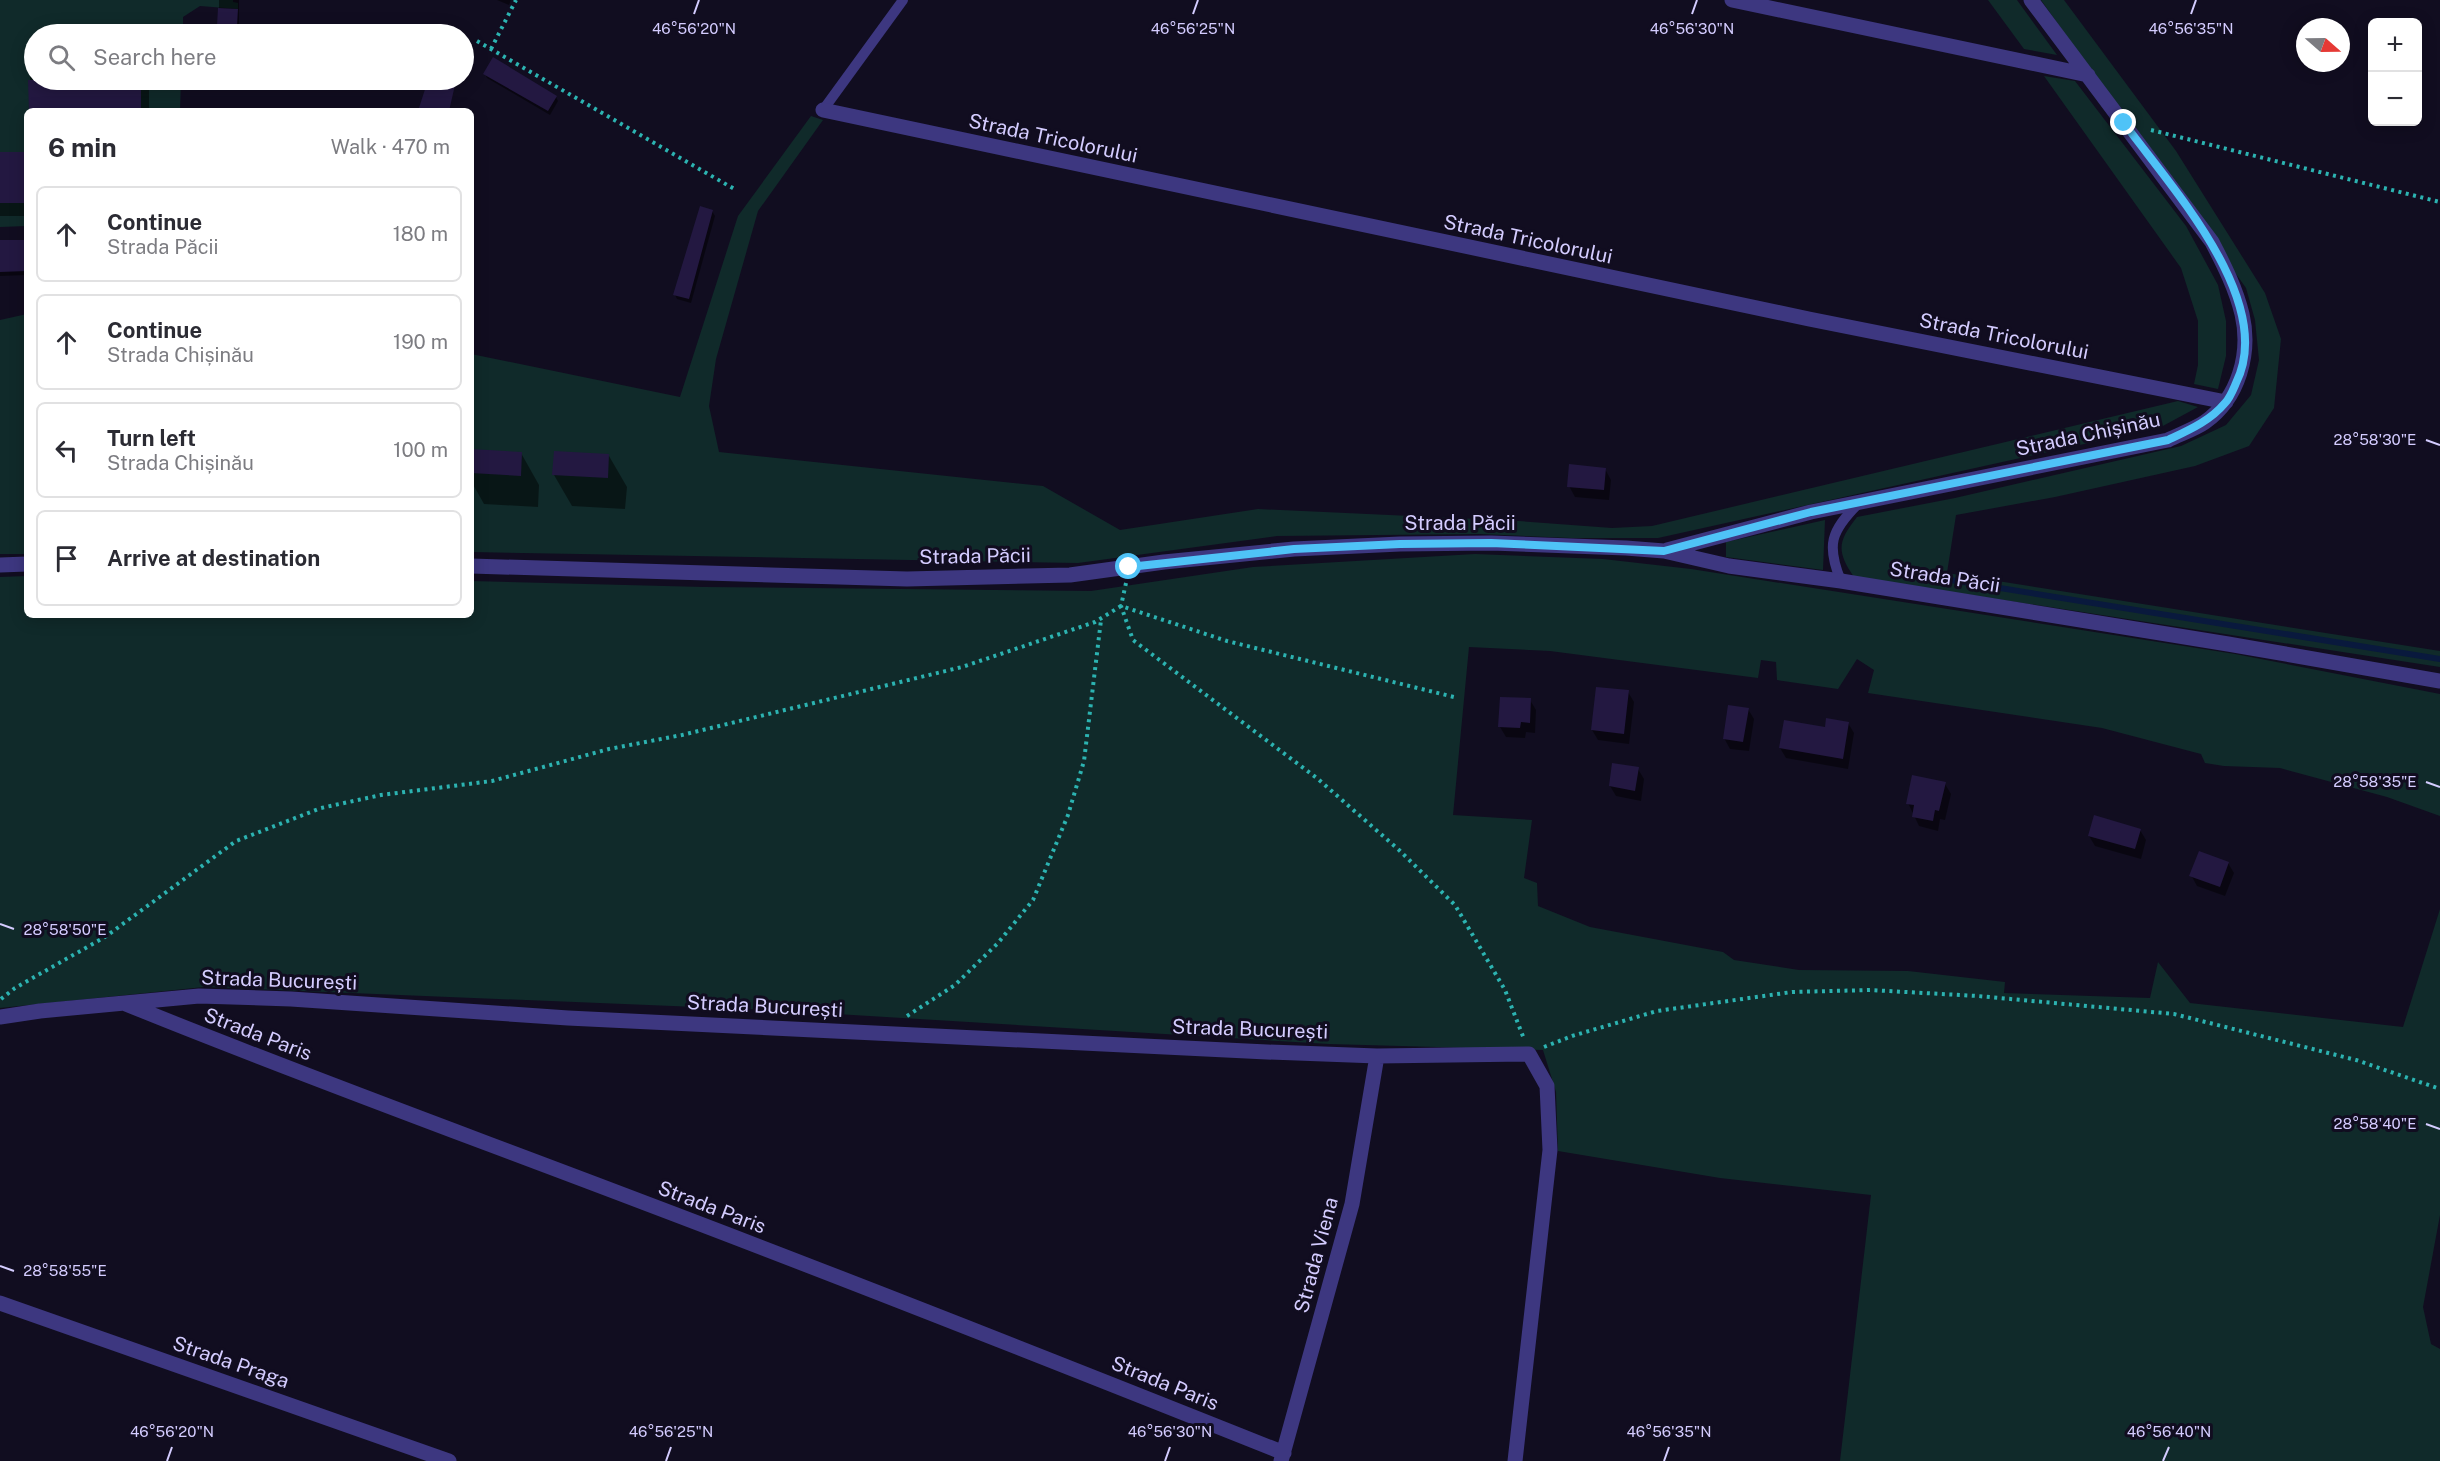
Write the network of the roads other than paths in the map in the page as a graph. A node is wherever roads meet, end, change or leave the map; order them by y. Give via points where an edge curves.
1 (903, 0) edge
2 (1732, 0) edge
3 (2031, 0) edge
4 (2088, 75) junction
5 (823, 110) joint
6 (2226, 402) junction
7 (1858, 504) junction
8 (1664, 551) junction
9 (24, 564) edge
10 (0, 565) edge
11 (474, 566) edge
12 (1841, 581) junction
13 (2440, 681) edge
14 (124, 1003) junction
15 (0, 1017) edge
16 (1377, 1056) junction
17 (0, 1303) edge
18 (1282, 1457) edge
19 (449, 1461) edge
20 (1515, 1461) edge

1 - 5 lane
2 - 4 street
3 - 4 street, Strada Chișinău
4 - 6 street, Strada Chișinău via 2212,242 2229,275 2242,315 2245,347 2241,373
5 - 6 street, Strada Tricolorului
6 - 7 street, Strada Chișinău via 2205,422 2168,440
7 - 8 street, Strada Chișinău via 1811,512
7 - 12 lane via 1840,522 1832,544
8 - 11 street, Strada Păcii via 1491,543 1400,544 1294,549 1070,575 907,579
8 - 12 street, Strada Păcii via 1730,566
9 - 10 street
12 - 13 street, Strada Păcii
14 - 15 street, Strada București
14 - 16 street, Strada București via 200,996 291,999 568,1018
14 - 18 street, Strada Paris via 1027,1351
16 - 18 street, Strada Viena via 1352,1204
16 - 20 street, Strada București via 1529,1054 1547,1086 1550,1150
17 - 19 street, Strada Praga

